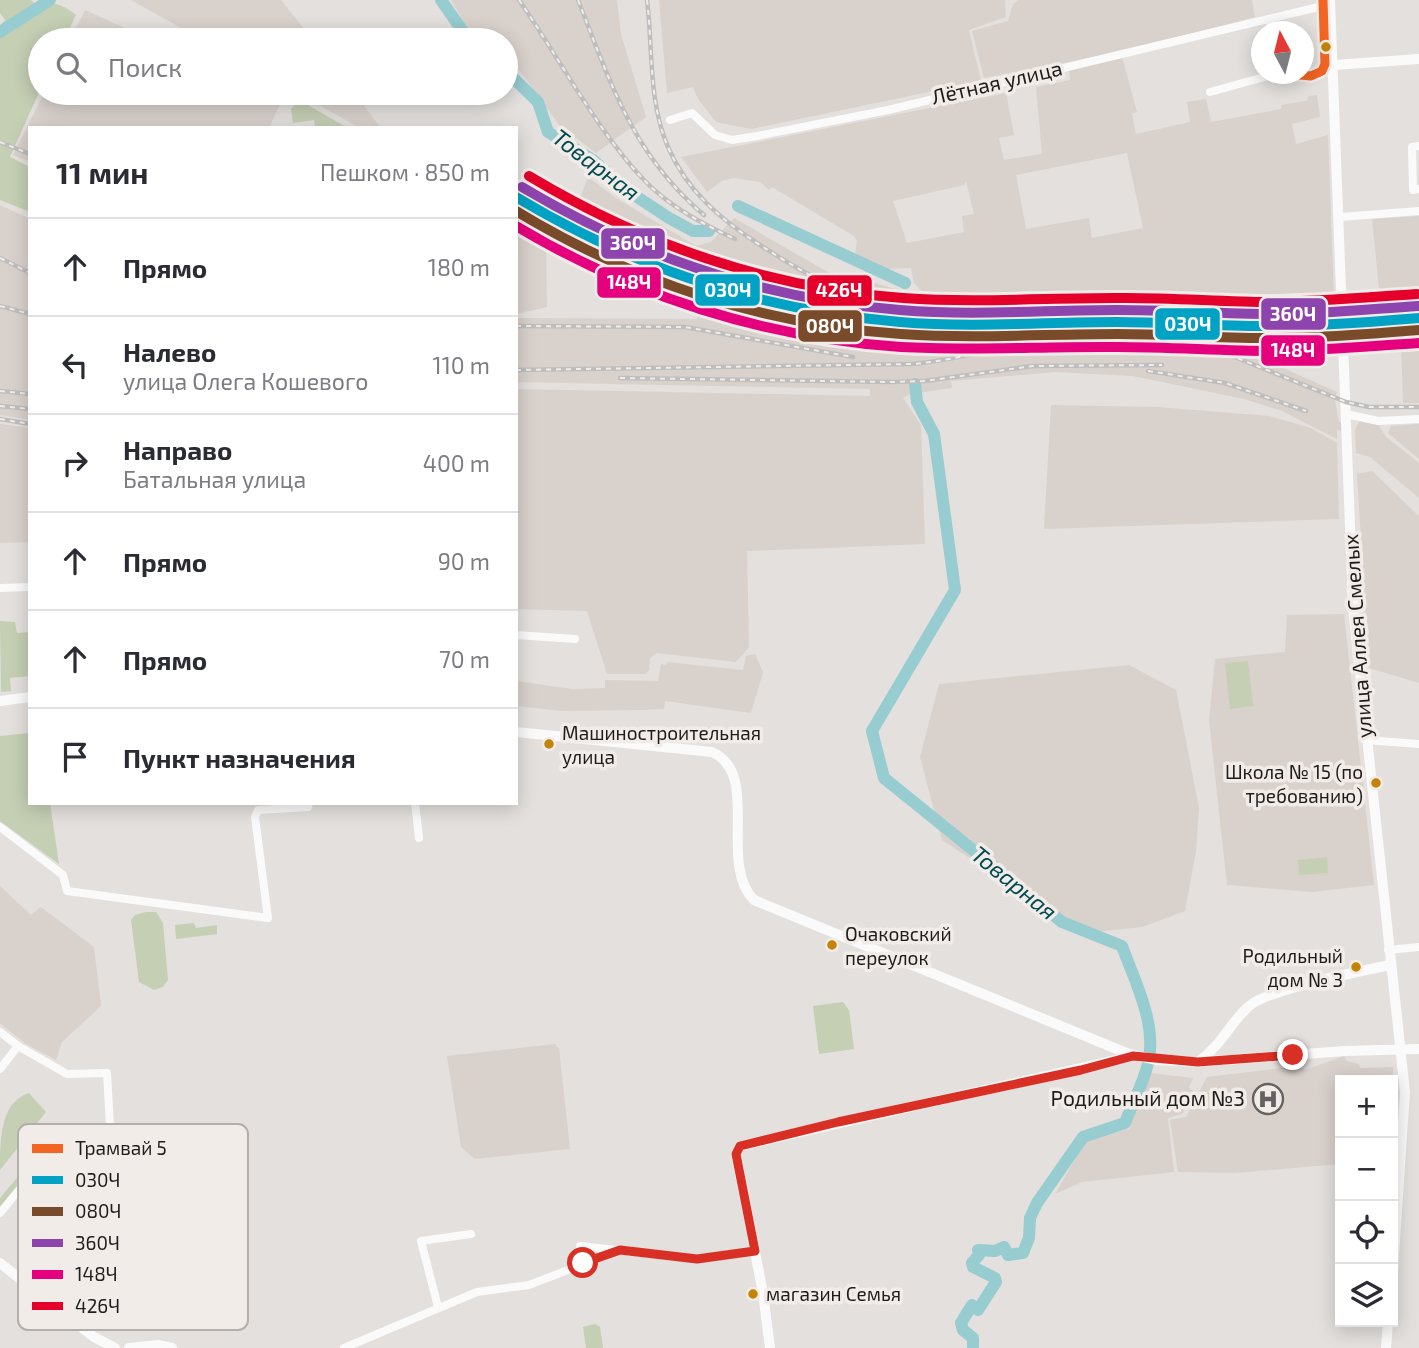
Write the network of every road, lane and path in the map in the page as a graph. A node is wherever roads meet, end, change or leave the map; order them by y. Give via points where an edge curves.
1 (1330, 2) edge
2 (1270, 19) joint
3 (1419, 59) edge
4 (1334, 65) junction
5 (1251, 81) edge
6 (1210, 92) dead end
7 (670, 120) dead end
8 (1419, 146) edge
9 (1419, 190) edge
10 (1419, 211) edge
11 (1340, 217) junction
12 (1346, 414) junction
13 (1419, 419) edge
14 (28, 587) edge
15 (0, 589) edge
16 (518, 635) edge
17 (575, 639) dead end
18 (28, 697) edge
19 (0, 701) edge
20 (518, 732) edge
21 (1365, 740) junction
22 (1419, 744) edge
23 (309, 805) edge
24 (415, 805) edge
25 (0, 827) edge
26 (419, 838) dead end
27 (1419, 947) edge
28 (1388, 950) junction
29 (1390, 965) junction
30 (0, 1032) edge
31 (1104, 1045) junction
32 (18, 1046) junction
33 (1419, 1049) edge
34 (1215, 1050) junction
35 (1400, 1051) junction
36 (1136, 1057) junction
37 (1223, 1060) junction
38 (1198, 1062) junction
39 (1100, 1066) junction
40 (0, 1069) edge
41 (110, 1124) edge
42 (18, 1191) edge
43 (0, 1213) edge
44 (471, 1234) dead end
45 (580, 1247) dead end
46 (620, 1250) junction
47 (755, 1251) junction
48 (0, 1263) edge
49 (1393, 1264) edge
50 (18, 1277) edge
51 (438, 1307) junction
52 (1388, 1327) edge
53 (86, 1330) edge
54 (115, 1348) edge
55 (129, 1348) edge
56 (172, 1348) edge
57 (344, 1348) edge
58 (770, 1348) edge
59 (1386, 1348) edge

1 - 2 street, Лётная улица
1 - 4 main road, улица Аллея Смелых
2 - 7 street, Лётная улица via 888,110 757,136 732,140 715,135 692,113
3 - 4 main road
4 - 11 main road, улица Аллея Смелых
5 - 6 street
8 - 9 street via 1412,147 1412,176 1413,190
10 - 11 street
11 - 12 main road, улица Аллея Смелых
12 - 13 street via 1378,421
12 - 21 main road, улица Аллея Смелых via 1353,607
14 - 15 street
16 - 17 street
18 - 19 main road
20 - 31 main road via 712,752 728,762 735,779 741,879 754,900
21 - 22 street
21 - 28 main road, улица Аллея Смелых
23 - 25 street via 265,808 254,817 268,918 67,891 63,875
24 - 26 street
27 - 28 street
28 - 29 main road, улица Аллея Смелых
29 - 34 main road via 1270,996 1250,1006
29 - 35 main road, улица Аллея Смелых
30 - 32 street
31 - 36 main road
31 - 39 main road via 1105,1059
32 - 40 street
32 - 41 street via 67,1074 107,1073
33 - 35 main road
34 - 37 main road
34 - 38 main road
35 - 37 main road
35 - 49 main road, улица Аллея Смелых via 1405,1114
36 - 38 main road
36 - 39 main road
37 - 38 main road
39 - 47 main road via 740,1146 736,1150
42 - 43 street
44 - 51 street via 421,1241
45 - 46 street
46 - 47 street via 697,1259
46 - 51 street via 528,1285 494,1287
47 - 58 main road
48 - 50 main road
51 - 57 street
52 - 59 main road
53 - 54 main road
55 - 56 main road

